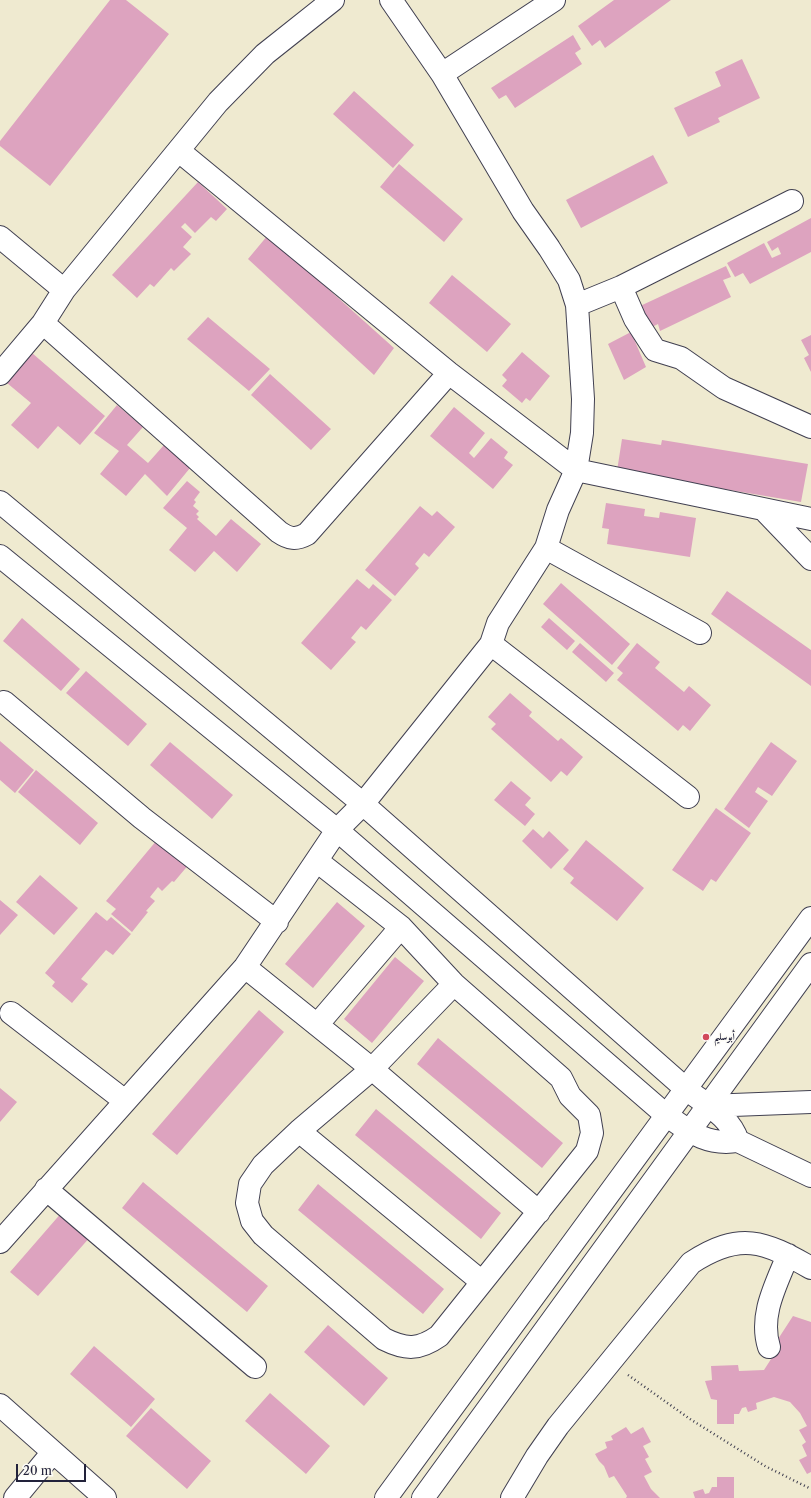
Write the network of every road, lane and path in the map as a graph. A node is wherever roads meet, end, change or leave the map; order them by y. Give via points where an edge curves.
1 (333, 0) edge
2 (391, 0) edge
3 (554, 0) edge
4 (442, 74) junction
5 (179, 151) junction
6 (792, 201) dead end
7 (0, 238) edge
8 (621, 287) junction
9 (64, 290) junction
10 (577, 305) junction
11 (43, 323) junction
12 (449, 373) junction
13 (0, 374) edge
14 (811, 427) edge
15 (576, 470) junction
16 (0, 502) edge
17 (764, 510) junction
18 (811, 519) edge
19 (546, 548) junction
20 (0, 556) edge
21 (811, 559) edge
22 (700, 633) dead end
23 (491, 644) junction
24 (4, 702) dead end
25 (688, 798) dead end
26 (363, 804) junction
27 (337, 830) junction
28 (317, 861) junction
29 (811, 918) edge
30 (278, 922) junction
31 (401, 927) junction
32 (811, 964) edge
33 (245, 967) junction
34 (454, 984) junction
35 (11, 1013) dead end
36 (317, 1025) junction
37 (372, 1069) junction
38 (686, 1088) junction
39 (125, 1101) junction
40 (811, 1102) edge
41 (707, 1106) junction
42 (666, 1115) junction
43 (300, 1131) junction
44 (688, 1131) junction
45 (738, 1142) junction
46 (811, 1176) edge
47 (46, 1189) junction
48 (538, 1212) junction
49 (0, 1242) edge
50 (788, 1255) junction
51 (811, 1268) edge
52 (482, 1282) junction
53 (769, 1347) dead end
54 (610, 1362) junction
55 (255, 1367) dead end
56 (0, 1405) edge
57 (53, 1452) junction
58 (811, 1489) edge
59 (15, 1498) edge
60 (106, 1498) edge
61 (386, 1498) edge
62 (423, 1498) edge
63 (512, 1498) edge

1 - 5 street via 265,54 218,102
2 - 4 street
3 - 4 street
4 - 10 street via 523,211 569,280
5 - 9 street
5 - 12 street
6 - 8 street
7 - 9 street
8 - 10 street
8 - 14 street via 634,320 655,350 681,358 724,388
9 - 11 street
10 - 15 street via 583,399 582,433
11 - 12 street via 279,532 292,539 307,534
11 - 13 street
12 - 15 street
15 - 17 street
15 - 19 street via 558,510
16 - 26 street
17 - 18 street
17 - 21 street
19 - 22 street
19 - 23 street via 498,623
20 - 27 street
23 - 25 street
23 - 26 street
24 - 30 street via 142,818
26 - 27 street
26 - 38 street
27 - 28 street
27 - 42 street
28 - 30 street
28 - 31 street
29 - 38 street
30 - 33 street
31 - 34 street
31 - 36 street
32 - 41 street
33 - 36 street
33 - 39 street
34 - 37 street
34 - 48 street via 561,1078 570,1096 589,1115 592,1134 587,1151
35 - 39 street
36 - 37 street
37 - 43 street
37 - 48 street
38 - 41 street
38 - 42 street
39 - 47 street
40 - 41 street
41 - 44 street
41 - 45 street via 729,1122
42 - 44 street
42 - 61 street
43 - 52 street
43 - 52 street via 263,1165 250,1184 247,1202 252,1221 264,1235 384,1339 397,1346 427,1344 439,1336
44 - 45 street via 705,1140
44 - 62 street
45 - 46 street
47 - 49 street
47 - 55 street
48 - 52 street
50 - 51 street
50 - 53 street via 766,1312 765,1326
50 - 54 street via 755,1243 732,1244 710,1251 691,1263
54 - 58 path via 690,1419 765,1466
54 - 63 street via 554,1432
56 - 57 street
57 - 59 street
57 - 60 street

